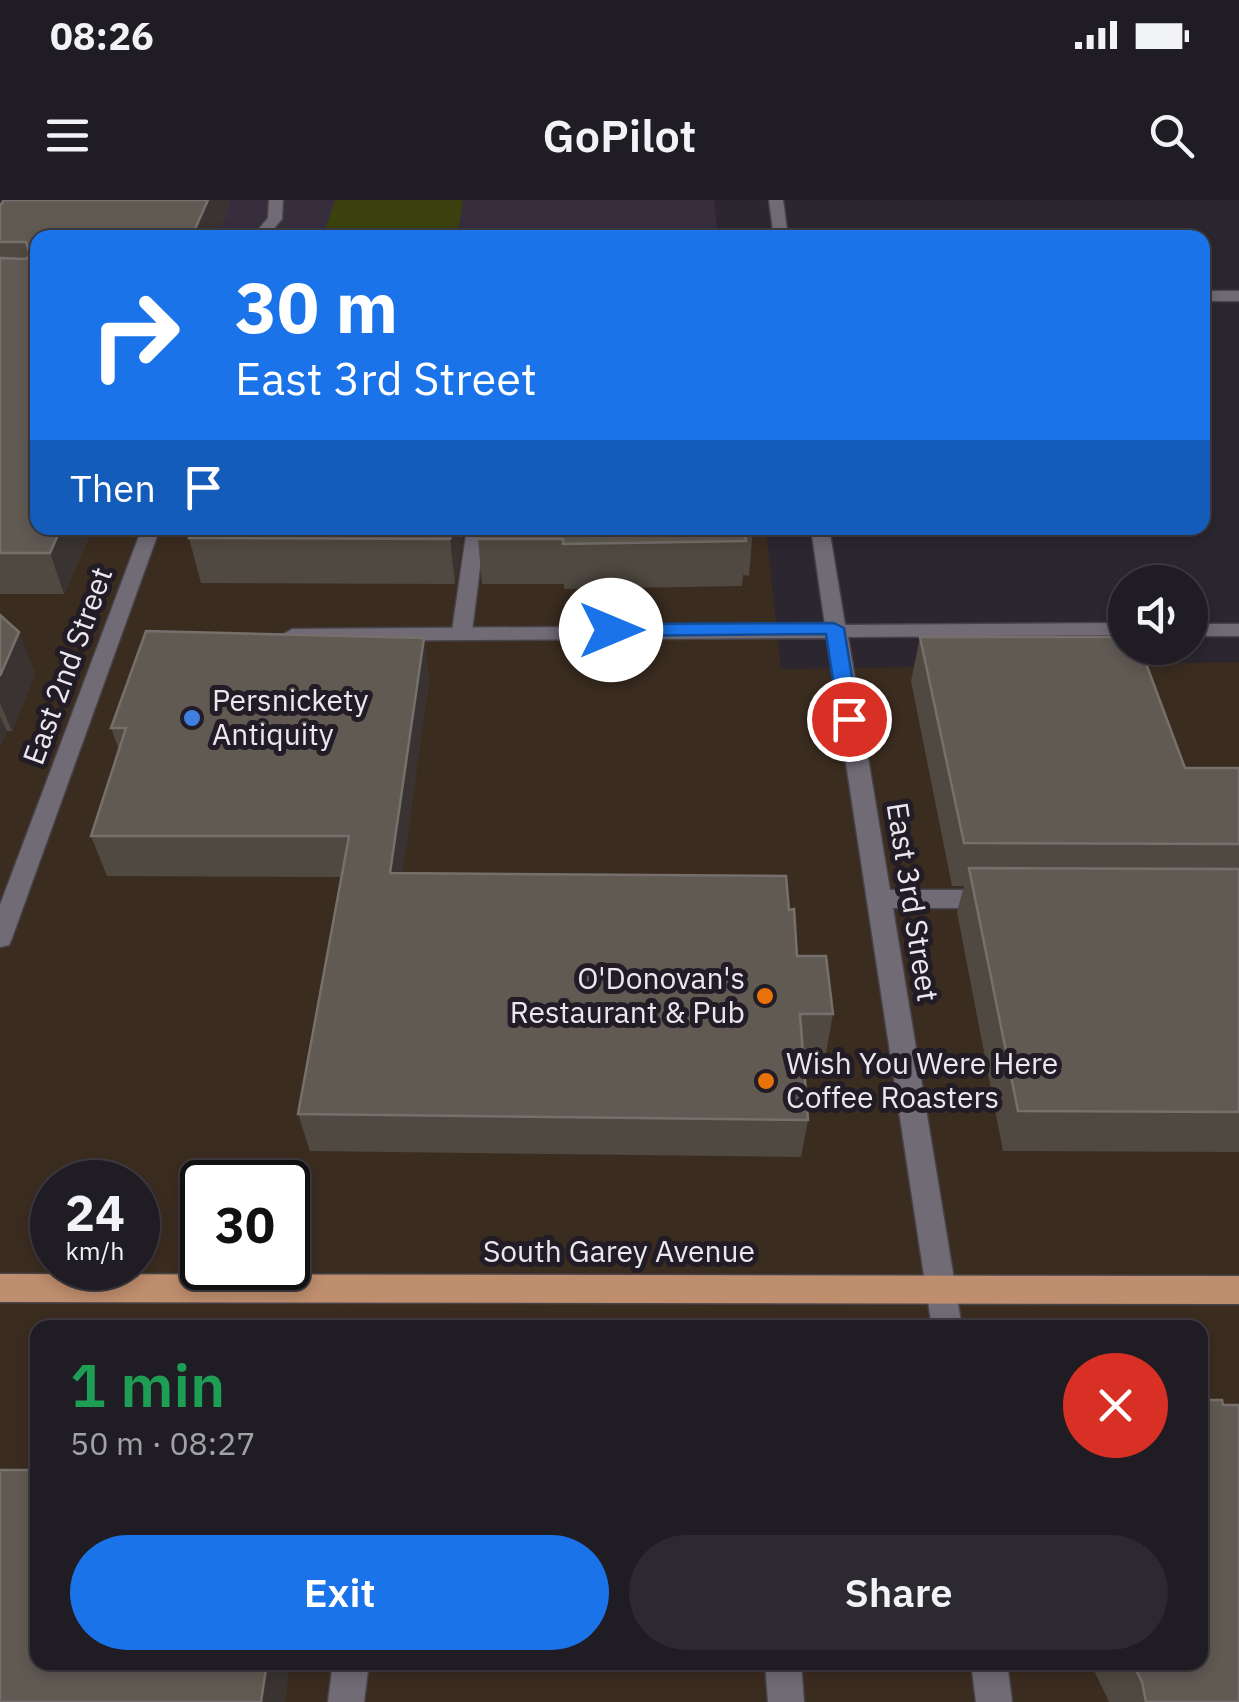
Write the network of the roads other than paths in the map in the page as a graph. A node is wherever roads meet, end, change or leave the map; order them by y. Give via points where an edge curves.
1 (276, 200) edge
2 (776, 200) edge
3 (265, 230) edge
4 (779, 230) edge
5 (1210, 296) edge
6 (1239, 296) edge
7 (148, 535) edge
8 (475, 535) edge
9 (821, 535) edge
10 (834, 628) junction
11 (1108, 630) edge
12 (1208, 630) edge
13 (1239, 630) edge
14 (462, 632) junction
15 (292, 635) edge
16 (878, 899) junction
17 (1011, 899) edge
18 (0, 938) edge
19 (942, 1287) junction
20 (0, 1288) edge
21 (1239, 1290) edge
22 (946, 1320) edge
23 (350, 1670) edge
24 (784, 1670) edge
25 (990, 1670) edge
26 (346, 1702) edge
27 (786, 1702) edge
28 (994, 1702) edge

1 - 3 street via 275,218
2 - 4 street
5 - 6 street
7 - 18 street, East 2nd Street
8 - 14 street
9 - 10 street, East 3rd Street
10 - 11 street
10 - 14 street
10 - 16 street, East 3rd Street
12 - 13 street
14 - 15 street
16 - 17 street
16 - 19 street, East 3rd Street
19 - 20 main road, South Garey Avenue
19 - 21 main road, South Garey Avenue
19 - 22 street, East 3rd Street
23 - 26 street
24 - 27 street
25 - 28 street

